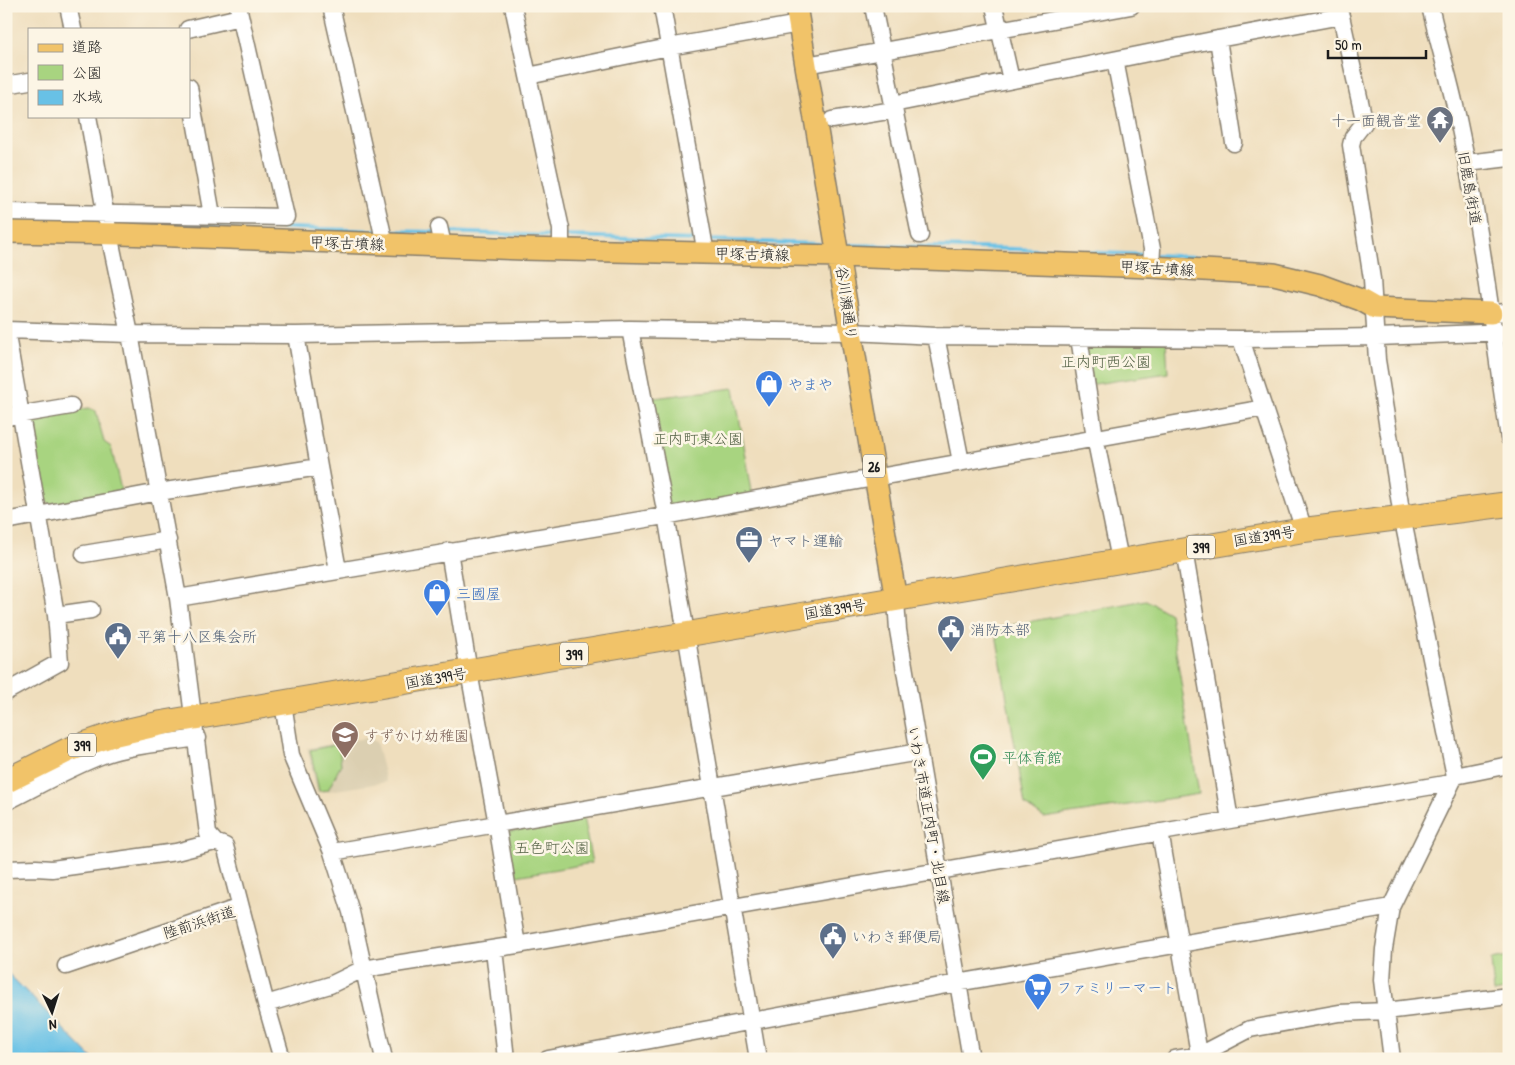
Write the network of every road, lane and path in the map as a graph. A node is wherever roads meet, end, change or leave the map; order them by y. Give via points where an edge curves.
1 (68, 6) edge
2 (331, 6) edge
3 (513, 6) edge
4 (662, 6) edge
5 (873, 6) edge
6 (994, 6) edge
7 (1131, 6) edge
8 (1430, 6) edge
9 (239, 12) edge
10 (1336, 12) edge
11 (797, 15) edge
12 (73, 28) edge
13 (190, 28) edge
14 (999, 30) junction
15 (1218, 39) junction
16 (669, 47) junction
17 (884, 52) junction
18 (1115, 60) junction
19 (806, 65) junction
20 (528, 76) junction
21 (1011, 80) junction
22 (28, 82) edge
23 (6, 86) edge
24 (190, 91) edge
25 (894, 107) junction
26 (88, 118) edge
27 (832, 120) dead end
28 (1234, 143) dead end
29 (1509, 158) edge
30 (1466, 162) junction
31 (13, 222) edge
32 (107, 223) junction
33 (224, 224) junction
34 (381, 235) junction
35 (920, 235) dead end
36 (561, 240) junction
37 (705, 243) junction
38 (840, 256) junction
39 (1151, 267) junction
40 (1375, 308) junction
41 (1500, 323) edge
42 (630, 329) junction
43 (6, 330) edge
44 (851, 332) junction
45 (130, 334) junction
46 (296, 335) junction
47 (936, 336) junction
48 (1377, 337) junction
49 (1079, 338) junction
50 (1241, 339) junction
51 (71, 406) dead end
52 (1264, 408) junction
53 (14, 416) edge
54 (1095, 437) junction
55 (1509, 438) edge
56 (961, 462) junction
57 (318, 466) junction
58 (876, 478) junction
59 (159, 492) junction
60 (1509, 504) edge
61 (38, 515) junction
62 (666, 515) junction
63 (1402, 516) junction
64 (6, 521) edge
65 (1304, 530) junction
66 (168, 540) junction
67 (1184, 550) junction
68 (449, 551) junction
69 (84, 554) dead end
70 (1120, 560) junction
71 (338, 570) junction
72 (178, 598) junction
73 (896, 600) junction
74 (91, 610) dead end
75 (56, 615) junction
76 (686, 634) junction
77 (469, 672) junction
78 (6, 692) edge
79 (282, 703) junction
80 (195, 728) junction
81 (919, 752) junction
82 (1509, 765) edge
83 (1453, 779) junction
84 (6, 781) edge
85 (713, 788) junction
86 (6, 802) edge
87 (1230, 820) junction
88 (497, 824) junction
89 (1160, 832) junction
90 (215, 842) junction
91 (332, 852) junction
92 (6, 869) edge
93 (939, 872) junction
94 (1391, 906) junction
95 (240, 907) junction
96 (733, 907) junction
97 (1180, 943) junction
98 (517, 945) junction
99 (494, 949) junction
100 (66, 966) dead end
101 (364, 969) junction
102 (957, 983) junction
103 (1509, 996) edge
104 (266, 1004) junction
105 (1386, 1011) junction
106 (752, 1020) junction
107 (1200, 1057) edge
108 (282, 1059) edge
109 (384, 1059) edge
110 (506, 1059) edge
111 (548, 1059) edge
112 (758, 1059) edge
113 (971, 1059) edge
114 (1175, 1059) edge
115 (1392, 1059) edge

1 - 12 street
2 - 34 street
3 - 20 street
4 - 16 street
5 - 17 street
6 - 14 street
7 - 14 street
8 - 30 street, 旧鹿島街道
9 - 13 street
9 - 33 street via 286,217
10 - 15 street
10 - 40 street via 1341,16 1363,115 1364,123 1353,137 1352,145
11 - 16 street
11 - 19 main road, 谷川瀬通り / 26
14 - 17 street
14 - 21 street
15 - 18 street
15 - 28 street
16 - 20 street
16 - 37 street
17 - 19 street
17 - 25 street
18 - 21 street
18 - 39 street via 1152,249
19 - 38 main road, 谷川瀬通り / 26
20 - 36 street
21 - 25 street
22 - 23 street
24 - 33 street
25 - 27 street
25 - 35 street
26 - 32 street
29 - 30 street
30 - 41 street, 旧鹿島街道
31 - 32 main road, 甲塚古墳線
32 - 33 main road, 甲塚古墳線
32 - 45 street
33 - 34 main road, 甲塚古墳線
34 - 36 main road, 甲塚古墳線
36 - 37 main road, 甲塚古墳線
37 - 38 main road, 甲塚古墳線
38 - 39 main road, 甲塚古墳線
38 - 44 main road, 谷川瀬通り / 26
39 - 40 main road, 甲塚古墳線 via 1274,274 1320,285
40 - 41 main road, 甲塚古墳線
40 - 48 street
41 - 48 street
41 - 55 street, 旧鹿島街道
42 - 44 street
42 - 46 street
42 - 62 street
43 - 45 street
43 - 53 street
44 - 47 street
44 - 58 main road, 谷川瀬通り / 26
45 - 46 street
45 - 59 street
46 - 57 street
47 - 49 street
47 - 56 street
48 - 50 street
48 - 63 street via 1377,360
49 - 50 street
49 - 54 street
50 - 52 street
51 - 53 street
52 - 54 street
52 - 65 street
53 - 61 street
54 - 56 street
54 - 70 street
56 - 58 street
57 - 59 street
57 - 71 street
58 - 62 street
58 - 73 main road, 谷川瀬通り / 26
59 - 61 street
59 - 66 street
60 - 63 highway, 国道399号 / 399
61 - 64 street
61 - 75 street
62 - 68 street
62 - 76 street
63 - 65 highway, 国道399号 / 399
63 - 83 street
65 - 67 highway, 国道399号 / 399
66 - 69 street
66 - 72 street
67 - 70 highway, 国道399号 / 399
67 - 87 street
68 - 71 street
68 - 77 street
70 - 73 highway, 国道399号 / 399
71 - 72 street
72 - 80 street
73 - 76 highway, 国道399号 / 399
73 - 81 street, いわき市道正内町・北目線 via 898,630
74 - 75 street
75 - 78 street via 60,662
76 - 77 highway, 国道399号 / 399
76 - 85 street
77 - 79 highway, 国道399号 / 399
77 - 88 street
79 - 80 highway, 国道399号 / 399
79 - 91 street via 291,755
80 - 84 highway, 国道399号 / 399 via 162,723 114,734 68,750
80 - 86 street via 104,755
80 - 90 street via 208,834
81 - 85 street
81 - 93 street, いわき市道正内町・北目線
82 - 83 street
83 - 87 street
83 - 94 street
85 - 88 street
85 - 96 street
87 - 89 street
88 - 91 street
88 - 98 street
89 - 93 street
89 - 97 street
90 - 92 street via 176,852 52,870
90 - 95 street via 225,846
91 - 101 street
93 - 96 street
93 - 102 street, いわき市道正内町・北目線
94 - 97 street
94 - 105 street via 1382,963
95 - 100 street, 陸前浜街道
95 - 104 street, 陸前浜街道
96 - 98 street
96 - 106 street
97 - 102 street
97 - 107 street
98 - 99 street
99 - 101 street
99 - 110 street
101 - 104 street via 330,985
101 - 109 street
102 - 106 street
102 - 113 street, いわき市道正内町・北目線
103 - 105 street
104 - 108 street, 陸前浜街道
105 - 107 street via 1339,1013 1250,1029
105 - 115 street
106 - 111 street
106 - 112 street
107 - 114 street

